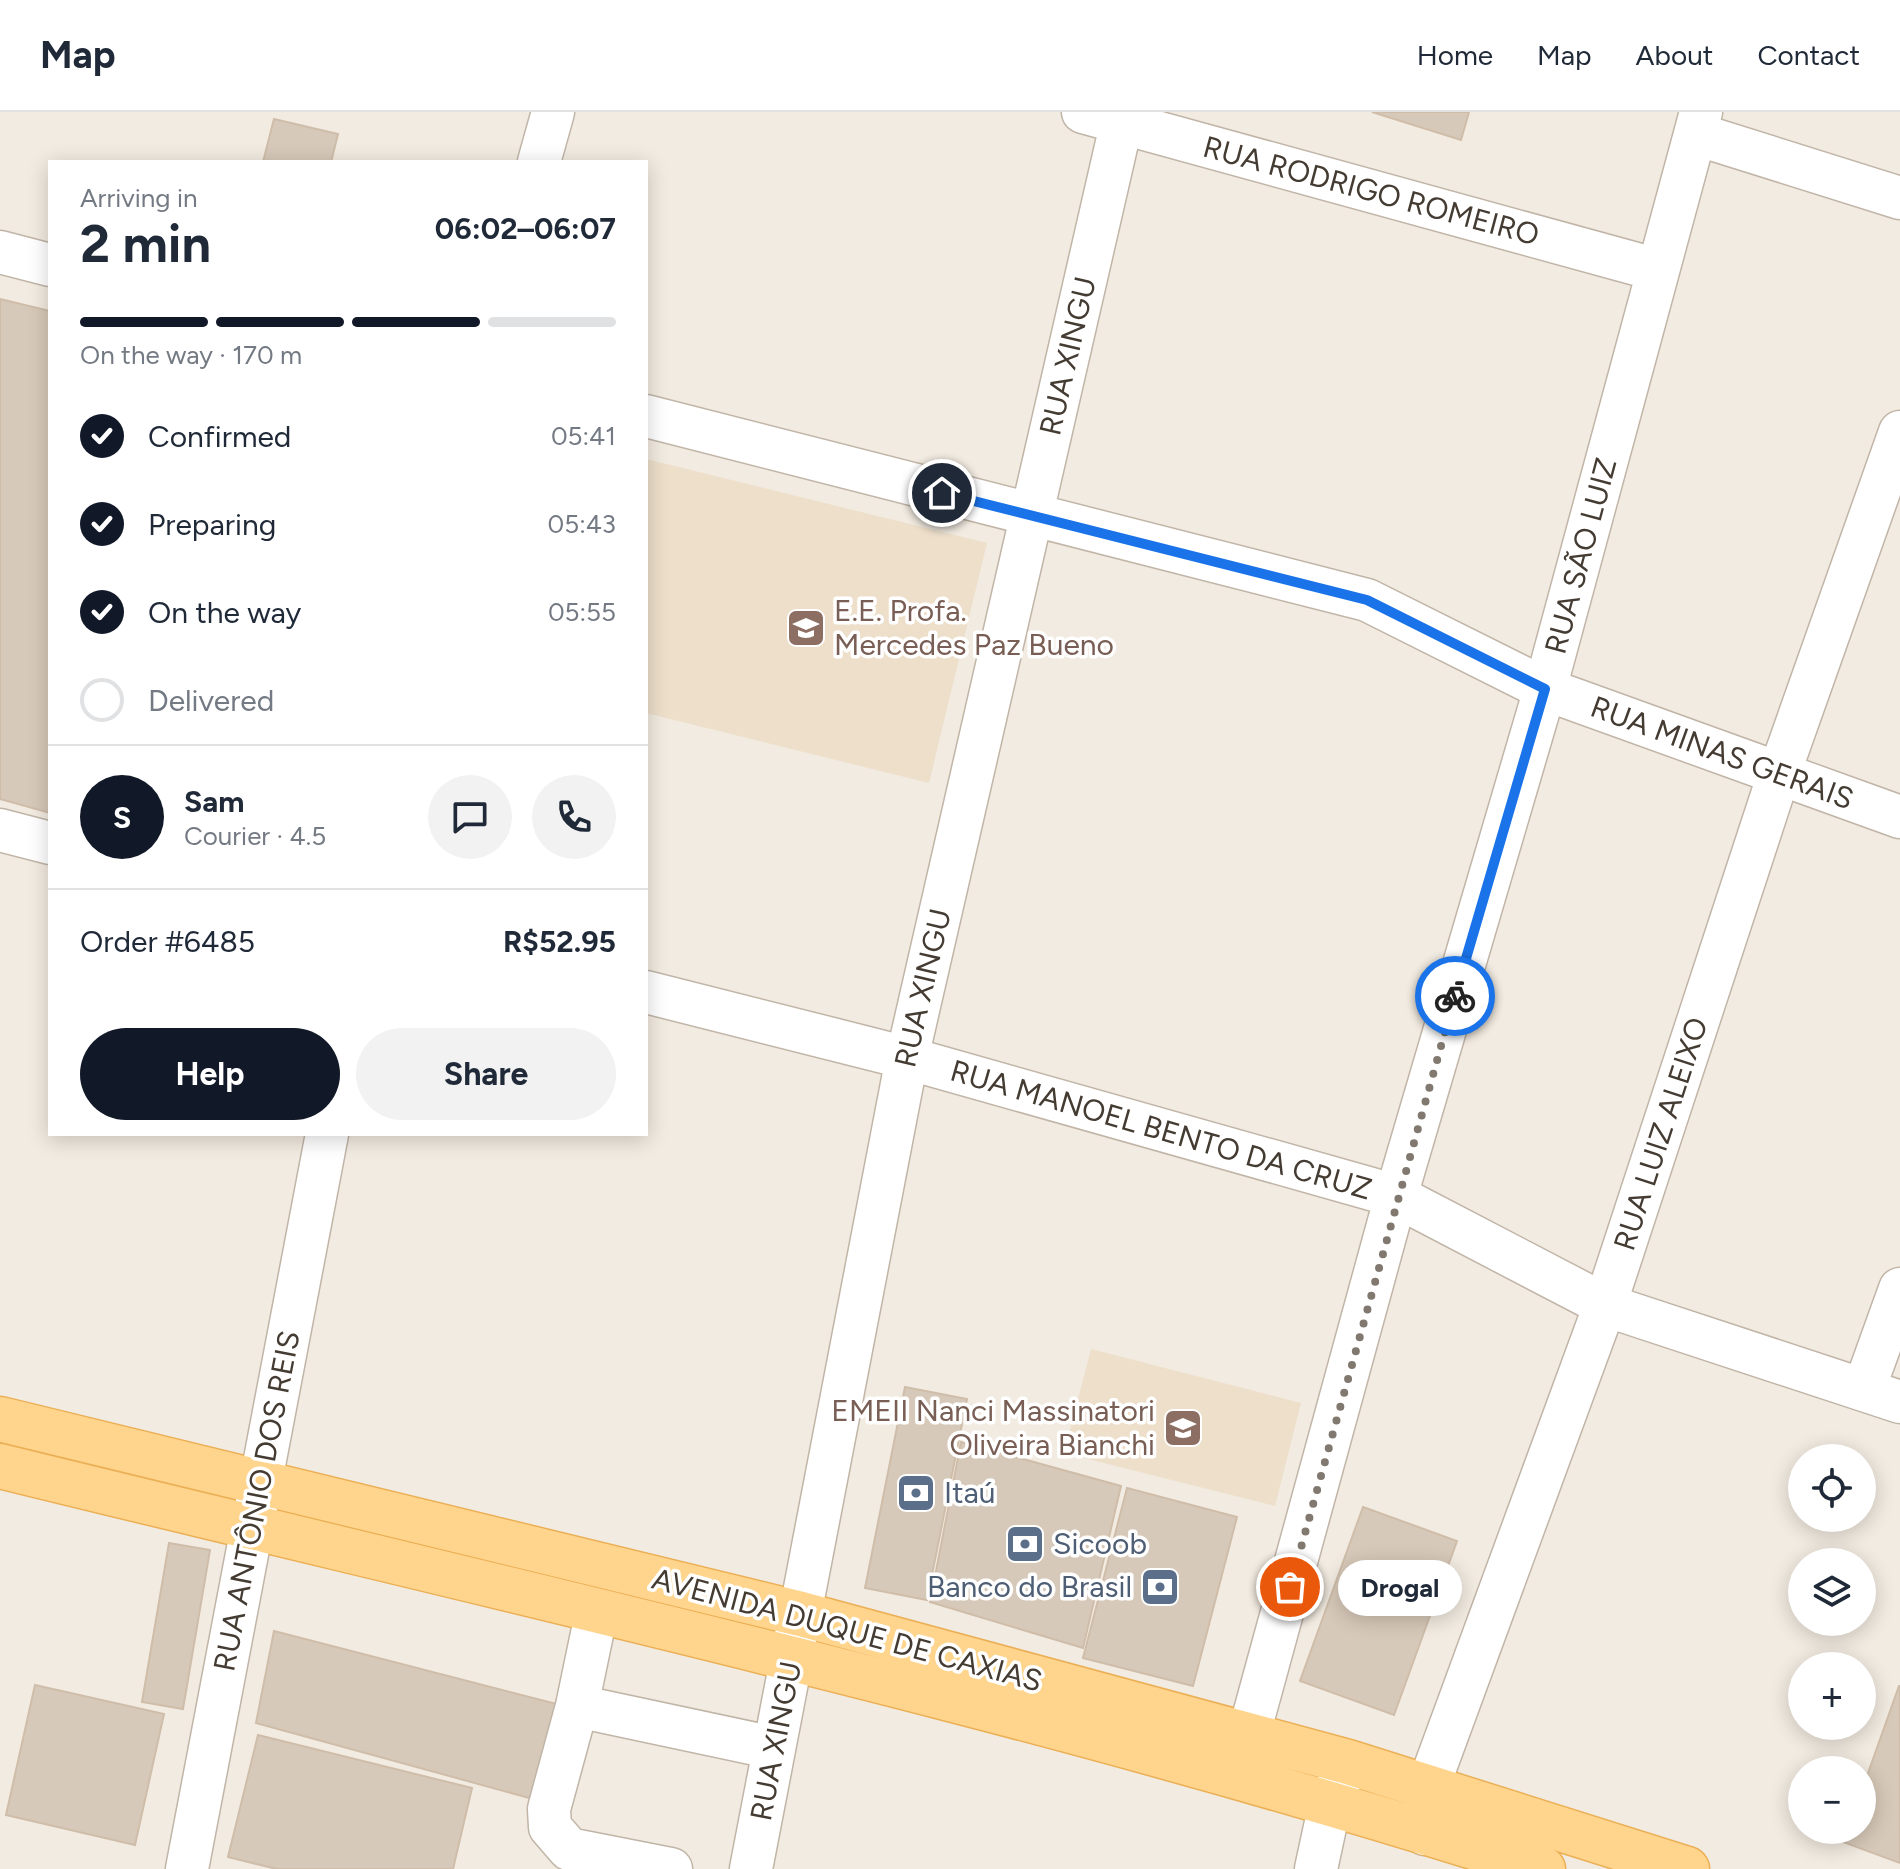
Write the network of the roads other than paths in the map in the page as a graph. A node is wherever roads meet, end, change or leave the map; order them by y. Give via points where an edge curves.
1 (553, 112) edge
2 (1109, 115) edge
3 (1698, 123) edge
4 (540, 160) edge
5 (1900, 198) edge
6 (0, 252) edge
7 (48, 264) edge
8 (1658, 270) junction
9 (648, 417) edge
10 (1900, 432) edge
11 (1031, 516) junction
12 (1545, 689) junction
13 (1779, 774) junction
14 (1900, 817) edge
15 (0, 830) edge
16 (48, 842) edge
17 (648, 993) edge
18 (907, 1058) junction
19 (327, 1136) edge
20 (1396, 1196) junction
21 (1900, 1289) edge
22 (1605, 1305) junction
23 (1882, 1396) edge
24 (0, 1419) edge
25 (0, 1466) edge
26 (260, 1485) junction
27 (251, 1527) junction
28 (597, 1610) junction
29 (801, 1614) junction
30 (792, 1657) junction
31 (577, 1706) junction
32 (1248, 1737) junction
33 (774, 1748) junction
34 (1348, 1762) junction
35 (1428, 1787) junction
36 (1330, 1804) junction
37 (1425, 1834) junction
38 (1538, 1868) edge
39 (187, 1869) edge
40 (671, 1869) edge
41 (751, 1869) edge
42 (1316, 1869) edge
43 (1687, 1869) edge

1 - 4 street
2 - 8 street, RUA RODRIGO ROMEIRO
2 - 11 street, RUA XINGU
3 - 5 street
3 - 8 street, RUA SÃO LUIZ
6 - 7 street
8 - 12 street, RUA SÃO LUIZ
9 - 11 street, RUA MINAS GERAIS
10 - 13 street, RUA LUIZ ALEIXO
11 - 12 street, RUA MINAS GERAIS via 1367,600
11 - 18 street, RUA XINGU
12 - 13 street, RUA MINAS GERAIS
12 - 20 street, RUA SÃO LUIZ
13 - 14 street, RUA MINAS GERAIS
13 - 22 street, RUA LUIZ ALEIXO
15 - 16 street
17 - 18 street, RUA MANOEL BENTO DA CRUZ
18 - 20 street, RUA MANOEL BENTO DA CRUZ
18 - 29 street, RUA XINGU
19 - 26 street, RUA ANTÔNIO DOS REIS
20 - 22 street, RUA MANOEL BENTO DA CRUZ
20 - 32 street, RUA SÃO LUIZ
21 - 23 street
22 - 23 street, RUA MANOEL BENTO DA CRUZ
22 - 35 street, RUA LUIZ ALEIXO
24 - 26 main road, AVENIDA DUQUE DE CAXIAS
25 - 27 main road, AVENIDA DUQUE DE CAXIAS
26 - 27 street, RUA ANTÔNIO DOS REIS
26 - 29 main road, AVENIDA DUQUE DE CAXIAS
27 - 28 main road, AVENIDA DUQUE DE CAXIAS
27 - 39 street, RUA ANTÔNIO DOS REIS
28 - 30 main road, AVENIDA DUQUE DE CAXIAS
28 - 31 street
29 - 30 street, RUA XINGU
29 - 32 main road, AVENIDA DUQUE DE CAXIAS
30 - 33 street, RUA XINGU
30 - 36 main road, AVENIDA DUQUE DE CAXIAS
31 - 33 street
31 - 40 street via 549,1809 555,1837 569,1849
32 - 34 main road, AVENIDA DUQUE DE CAXIAS
33 - 41 street, RUA XINGU
34 - 35 main road, AVENIDA DUQUE DE CAXIAS
34 - 36 street
35 - 37 street, RUA LUIZ ALEIXO
35 - 43 main road, AVENIDA DUQUE DE CAXIAS
36 - 37 main road, AVENIDA DUQUE DE CAXIAS
36 - 42 street
37 - 38 main road, AVENIDA DUQUE DE CAXIAS

